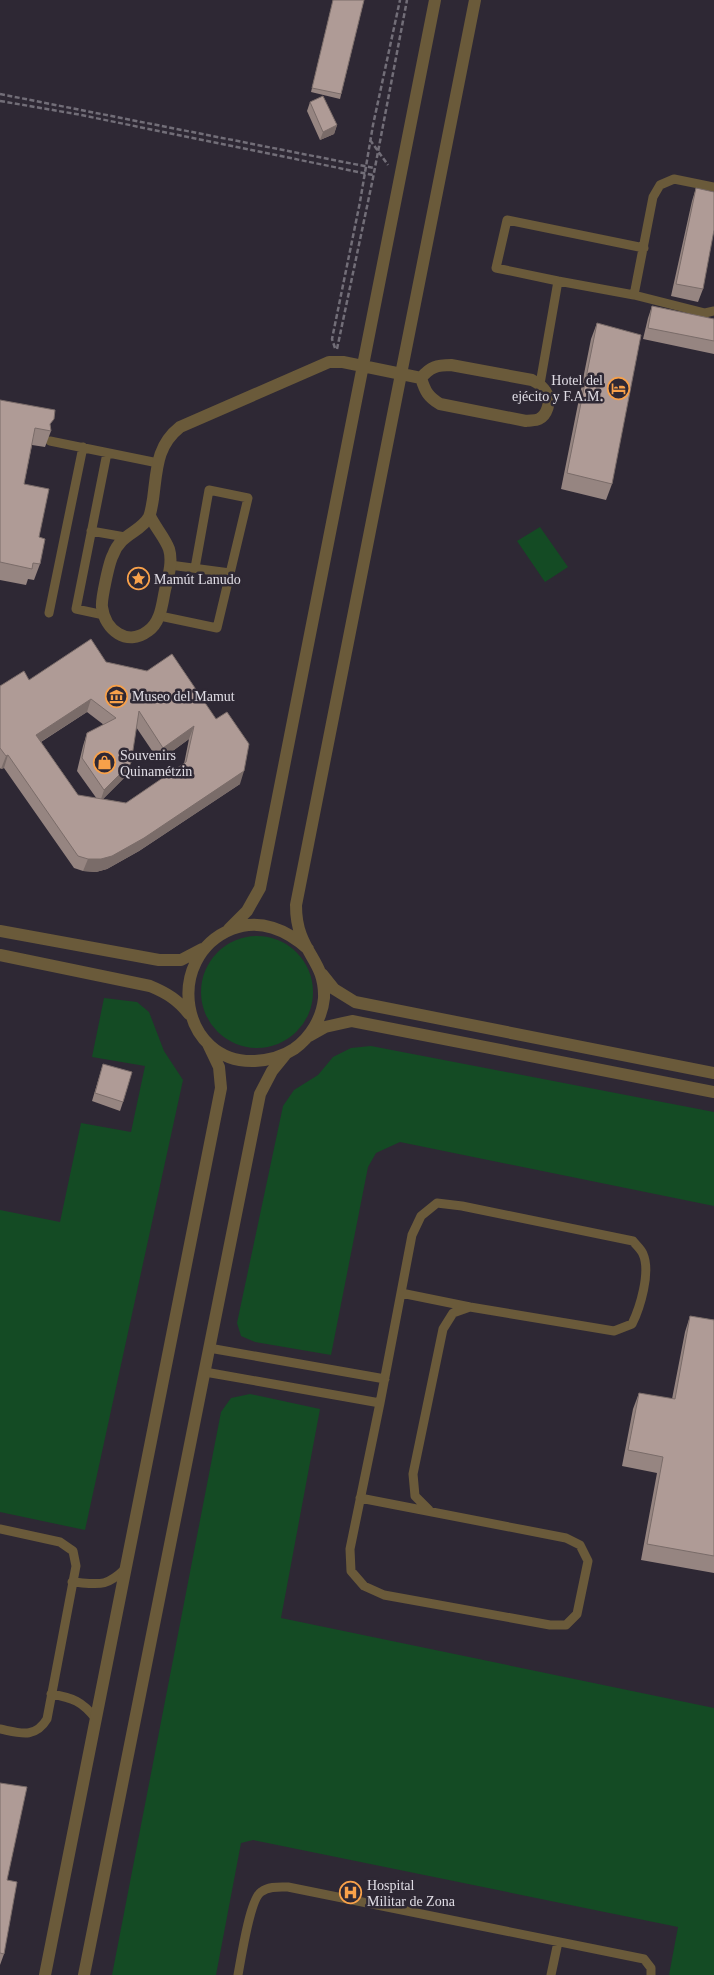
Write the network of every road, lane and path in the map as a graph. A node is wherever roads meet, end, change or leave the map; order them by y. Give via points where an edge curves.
1 (400, 0) edge
2 (407, 0) edge
3 (435, 0) edge
4 (475, 0) edge
5 (0, 94) edge
6 (21, 98) junction
7 (0, 101) edge
8 (20, 104) junction
9 (77, 109) junction
10 (76, 114) junction
11 (137, 122) junction
12 (136, 128) junction
13 (192, 132) junction
14 (190, 138) junction
15 (370, 140) junction
16 (251, 143) junction
17 (249, 150) junction
18 (378, 150) junction
19 (305, 154) junction
20 (305, 161) junction
21 (365, 166) junction
22 (374, 168) junction
23 (363, 173) junction
24 (373, 175) junction
25 (399, 181) junction
26 (714, 187) edge
27 (644, 248) junction
28 (558, 281) junction
29 (634, 296) junction
30 (714, 311) edge
31 (363, 366) junction
32 (401, 374) junction
33 (421, 378) junction
34 (540, 384) junction
35 (50, 441) edge
36 (83, 447) junction
37 (108, 453) junction
38 (158, 463) junction
39 (150, 516) junction
40 (91, 531) junction
41 (125, 537) junction
42 (170, 565) junction
43 (195, 568) junction
44 (230, 573) junction
45 (49, 613) dead end
46 (104, 615) junction
47 (160, 616) junction
48 (0, 931) edge
49 (218, 936) junction
50 (204, 948) junction
51 (308, 949) junction
52 (0, 955) edge
53 (318, 964) junction
54 (192, 1018) junction
55 (201, 1034) junction
56 (300, 1045) junction
57 (285, 1055) junction
58 (714, 1073) edge
59 (714, 1092) edge
60 (401, 1293) junction
61 (470, 1307) junction
62 (209, 1348) junction
63 (204, 1372) junction
64 (385, 1379) junction
65 (380, 1402) junction
66 (360, 1498) junction
67 (429, 1510) junction
68 (0, 1529) edge
69 (126, 1568) junction
70 (72, 1582) junction
71 (51, 1694) junction
72 (96, 1719) junction
73 (0, 1730) edge
74 (558, 1942) junction
75 (45, 1975) edge
76 (84, 1975) edge
77 (238, 1975) edge
78 (551, 1975) edge
79 (651, 1975) edge

1 - 15 path
2 - 18 path
3 - 25 street
4 - 32 street
5 - 6 path
6 - 8 path
6 - 9 path
7 - 8 path
8 - 10 path
9 - 10 path
9 - 11 path
10 - 12 path
11 - 12 path
11 - 13 path
12 - 14 path
13 - 14 path
13 - 16 path
14 - 17 path
15 - 18 path
15 - 21 path
16 - 17 path
16 - 19 path
17 - 20 path
18 - 22 path
18 - 25 path
19 - 20 path
19 - 21 path
20 - 23 path
21 - 22 path
21 - 23 path
22 - 24 path
23 - 24 path
23 - 24 path via 332,339 336,350
25 - 31 street
26 - 27 lane via 674,179 660,185 653,197
27 - 28 lane via 508,220 496,268
27 - 29 lane
28 - 29 lane
28 - 34 lane
29 - 30 lane via 705,313
31 - 32 street
31 - 38 street via 329,362 180,427 165,442
31 - 49 street via 260,888 239,921
32 - 33 street
32 - 51 street via 296,905 300,933
33 - 34 street via 428,369 451,365
33 - 34 street via 430,398 440,404 526,421 539,419 546,413 548,394
35 - 36 lane
36 - 37 lane
36 - 45 lane
37 - 38 lane
37 - 40 lane
38 - 39 street
39 - 41 street
39 - 42 street via 168,548
40 - 41 lane
40 - 46 lane via 76,609
41 - 46 street via 112,556 102,606
42 - 43 lane
42 - 47 street
43 - 44 lane
43 - 44 lane via 209,490 248,498
44 - 47 lane via 217,628
46 - 47 street via 113,631 124,637 137,637 149,631
48 - 50 street via 159,960 181,960
49 - 50 street
49 - 51 street via 233,928 266,926 282,930
50 - 54 street via 188,981 187,1000
51 - 53 street
52 - 54 street via 150,986 180,1002
53 - 56 street via 324,998 320,1016
53 - 58 street via 334,989 355,1002
54 - 55 street
55 - 57 street via 214,1048 230,1057 248,1061
55 - 69 street via 216,1059 221,1088
56 - 57 street
56 - 59 street via 325,1027 352,1021
57 - 62 street via 272,1070 260,1094
60 - 61 lane
60 - 61 lane via 412,1235 421,1216 437,1203 633,1241 643,1253 646,1266 640,1309 632,1324 614,1331
60 - 64 lane
61 - 67 lane via 453,1313 442,1329 413,1474 415,1496
62 - 63 street
62 - 64 lane
63 - 65 lane
63 - 76 street
64 - 65 lane
65 - 66 lane
66 - 67 lane
66 - 67 lane via 350,1563 351,1570 364,1586 384,1594 550,1625 566,1625 577,1614 588,1561 580,1545 566,1538
68 - 70 lane via 60,1542 73,1551 76,1566
69 - 70 lane via 113,1580 100,1584
69 - 72 street
70 - 71 lane
71 - 72 lane via 71,1698 85,1706
71 - 73 lane via 47,1719 41,1729 26,1734
72 - 75 street
74 - 77 lane via 288,1887 274,1887 260,1892 252,1905
74 - 78 lane
74 - 79 lane via 644,1959 651,1968

